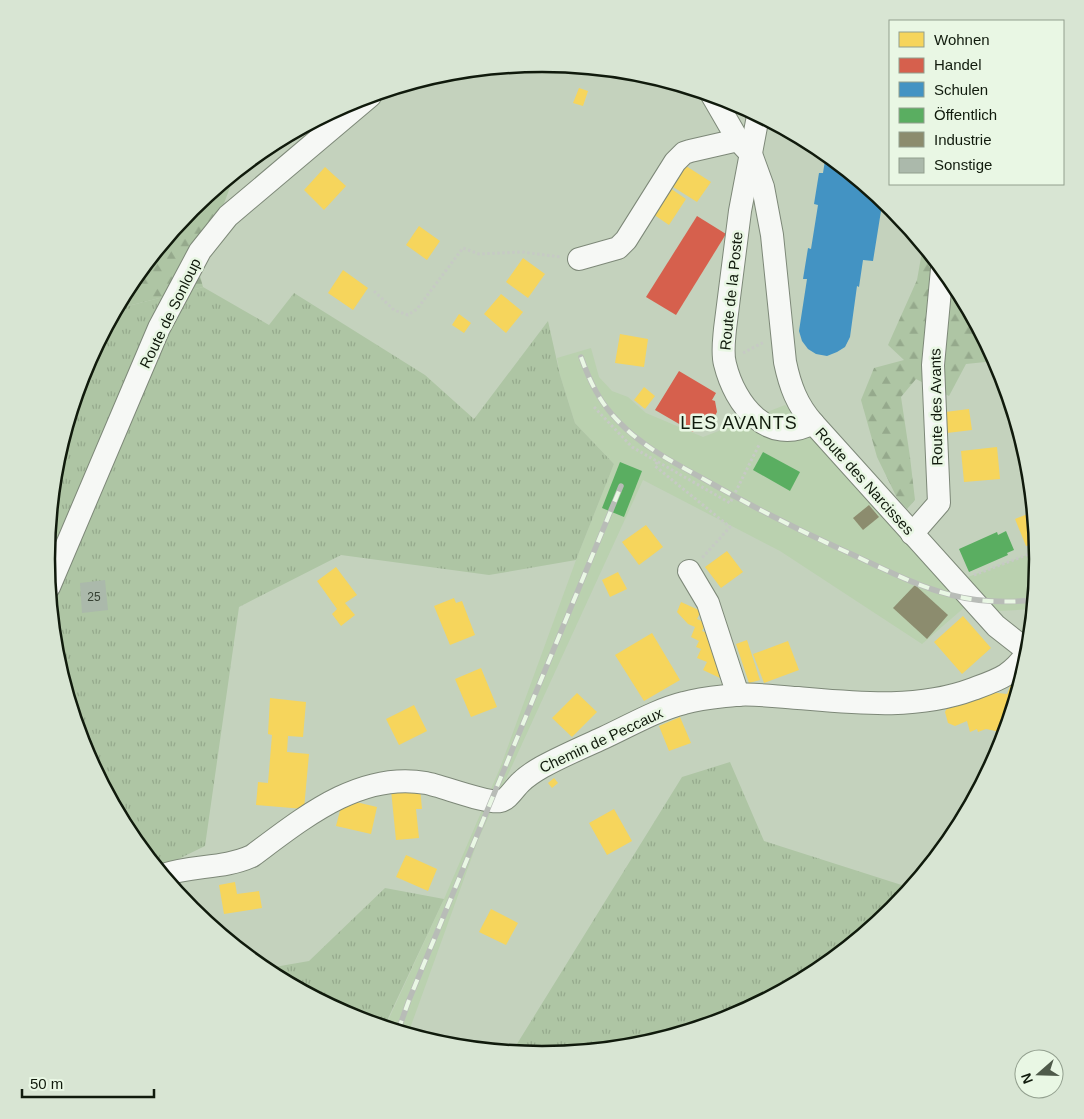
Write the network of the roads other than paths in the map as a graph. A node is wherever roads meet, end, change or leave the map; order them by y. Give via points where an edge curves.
1 (719, 106) edge
2 (351, 112) edge
3 (755, 122) edge
4 (745, 147) junction
5 (579, 259) road end
6 (941, 281) edge
7 (812, 423) junction
8 (912, 534) junction
9 (689, 571) road end
10 (55, 572) edge
11 (1021, 647) edge
12 (1017, 668) edge
13 (738, 695) junction
14 (170, 873) edge

1 - 4 street, Route des Narcisses
2 - 10 street, Route de Sonloup via 240,206 200,251 158,328
3 - 4 street, Route de la Poste
4 - 5 street via 684,153 626,240 618,248
4 - 7 street, Route des Narcisses via 763,187 768,210 788,378 797,402
4 - 7 street, Route de la Poste via 723,348 725,363 729,378 747,409 768,427 791,431
6 - 8 street, Route des Avants via 933,365 939,504
7 - 8 street, Route des Narcisses
8 - 11 street, Route des Narcisses via 996,626
9 - 13 street via 708,603
12 - 13 street, Chemin de Peccaux via 967,691 918,702 870,704
13 - 14 street, Chemin de Peccaux via 703,699 664,710 533,772 500,801 426,783 372,786 311,813 242,861

